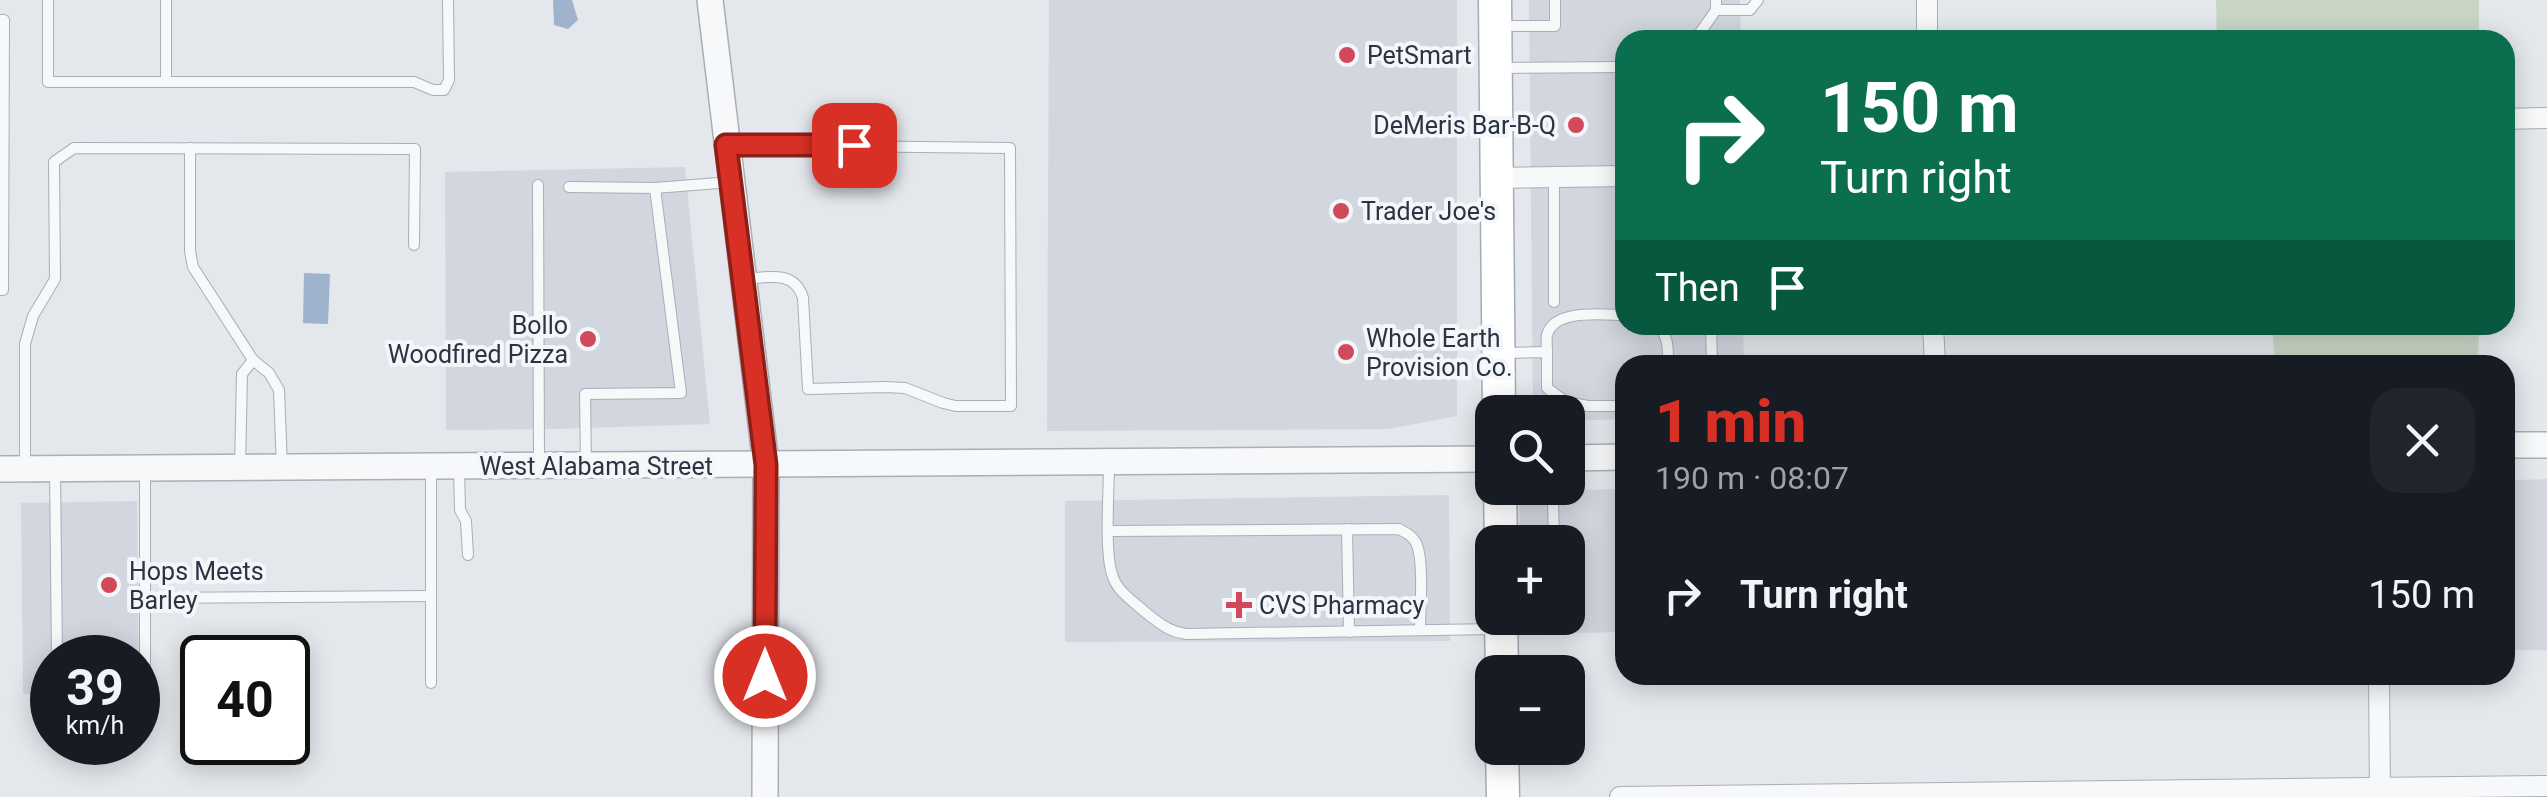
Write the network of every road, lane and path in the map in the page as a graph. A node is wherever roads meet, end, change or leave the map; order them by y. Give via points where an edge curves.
1 (48, 0) edge
2 (166, 0) edge
3 (448, 0) edge
4 (710, 0) edge
5 (1555, 0) edge
6 (1758, 0) edge
7 (1926, 0) edge
8 (1716, 5) edge
9 (1495, 13) edge
10 (0, 20) edge
11 (1701, 30) edge
12 (1927, 30) edge
13 (1615, 67) edge
14 (1496, 68) junction
15 (166, 82) junction
16 (2515, 118) edge
17 (2547, 118) edge
18 (726, 145) junction
19 (190, 148) junction
20 (1615, 176) edge
21 (1497, 178) junction
22 (1554, 178) junction
23 (731, 182) junction
24 (538, 186) dead end
25 (569, 187) dead end
26 (655, 188) junction
27 (414, 245) dead end
28 (743, 279) junction
29 (0, 290) edge
30 (1554, 302) dead end
31 (1615, 314) edge
32 (1547, 352) junction
33 (1499, 353) junction
34 (253, 360) junction
35 (1500, 395) edge
36 (1615, 406) edge
37 (2515, 445) edge
38 (2547, 445) edge
39 (1615, 457) edge
40 (1585, 458) edge
41 (1475, 459) edge
42 (1109, 463) junction
43 (766, 465) junction
44 (459, 466) junction
45 (539, 466) junction
46 (586, 466) junction
47 (431, 467) junction
48 (145, 468) junction
49 (240, 468) junction
50 (282, 468) junction
51 (13, 469) edge
52 (55, 469) junction
53 (1347, 529) junction
54 (1109, 530) junction
55 (468, 555) dead end
56 (431, 596) junction
57 (145, 598) junction
58 (1475, 625) edge
59 (1420, 630) junction
60 (1349, 632) junction
61 (57, 635) edge
62 (145, 635) edge
63 (431, 683) dead end
64 (2379, 685) edge
65 (1502, 765) edge
66 (2547, 786) edge
67 (2380, 792) edge
68 (765, 797) edge
69 (1503, 797) edge
70 (1620, 797) edge

1 - 15 lane via 48,82
2 - 15 lane
3 - 15 lane via 450,80 444,90 414,82
4 - 18 street
5 - 9 lane via 1555,26
6 - 8 lane via 1750,10
7 - 12 street
8 - 11 lane
9 - 14 main road
10 - 29 lane
13 - 14 lane
14 - 21 main road
16 - 17 street
18 - 23 street
18 - 28 lane via 1010,148 1012,406 956,406 885,386 808,389 800,287 777,276
19 - 27 lane via 414,149
19 - 34 lane via 192,268
19 - 51 lane via 74,148 54,162 54,279 25,344
20 - 22 street
21 - 22 street
21 - 33 main road
22 - 30 lane
23 - 26 lane
23 - 28 street
24 - 45 lane
25 - 26 lane
26 - 46 lane via 682,393 585,394
28 - 43 street
31 - 32 lane via 1554,322
32 - 33 lane
32 - 36 lane via 1547,388 1566,402
33 - 35 main road
34 - 49 lane via 242,374
34 - 50 lane via 278,390
37 - 38 street
39 - 40 street
41 - 42 street, West Alabama Street
42 - 43 street, West Alabama Street
42 - 54 lane
43 - 46 street, West Alabama Street
43 - 68 street
44 - 45 street, West Alabama Street
44 - 47 street, West Alabama Street
44 - 55 lane
45 - 46 street, West Alabama Street
47 - 50 street, West Alabama Street
47 - 56 lane
48 - 49 street, West Alabama Street
48 - 52 street, West Alabama Street
48 - 57 lane
49 - 50 street, West Alabama Street
51 - 52 street, West Alabama Street
52 - 61 lane
53 - 54 lane
53 - 59 lane via 1399,529 1416,542
53 - 60 lane
54 - 60 lane via 1114,579 1173,632
56 - 57 lane
56 - 63 lane
57 - 62 lane
58 - 59 lane
59 - 60 lane
64 - 67 street
65 - 69 main road
66 - 67 street
67 - 70 street

